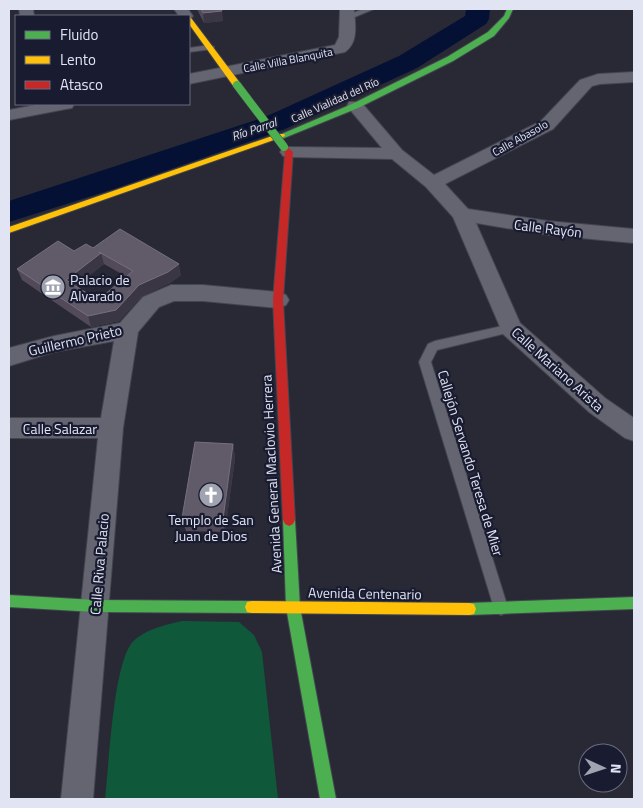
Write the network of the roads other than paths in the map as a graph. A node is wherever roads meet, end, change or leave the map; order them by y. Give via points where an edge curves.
1 (370, 9) edge
2 (510, 9) edge
3 (347, 13) edge
4 (190, 20) edge
5 (210, 47) junction
6 (190, 50) edge
7 (228, 71) junction
8 (634, 77) edge
9 (190, 79) edge
10 (56, 105) edge
11 (355, 106) junction
12 (9, 115) edge
13 (287, 150) junction
14 (396, 154) junction
15 (433, 183) junction
16 (462, 214) junction
17 (9, 230) edge
18 (634, 236) edge
19 (278, 300) junction
20 (511, 328) junction
21 (127, 330) junction
22 (9, 357) edge
23 (9, 428) edge
24 (110, 428) junction
25 (634, 431) edge
26 (9, 602) edge
27 (634, 604) edge
28 (95, 606) junction
29 (293, 607) junction
30 (502, 609) junction
31 (77, 799) edge
32 (328, 799) edge

1 - 3 lane
2 - 11 street, Calle Vialidad del Río via 491,34 450,59
3 - 7 street, Calle Villa Blanquita via 346,45 340,49
4 - 5 street
5 - 6 lane
5 - 7 street
7 - 9 street, Calle Villa Blanquita
7 - 13 street, bridge
8 - 15 street, Calle Abasolo via 586,83 546,125
10 - 12 street
11 - 14 street, Calle Mariano Arista
11 - 17 street, Calle Vialidad del Río via 295,132
13 - 14 street
13 - 19 street, Avenida General Maclovio Herrera
14 - 15 street, Calle Mariano Arista
15 - 16 street, Calle Mariano Arista
16 - 18 street, Calle Rayón via 504,223
16 - 20 street, Calle Mariano Arista
19 - 21 street, Guillermo Prieto via 171,293 151,302
19 - 29 street, Avenida General Maclovio Herrera
20 - 25 street, Calle Mariano Arista via 597,405
20 - 30 lane, Callejón Servando Teresa de Mier via 439,344 432,347 426,362
21 - 22 street, Guillermo Prieto via 54,344
21 - 24 street, Calle Riva Palacio
23 - 24 street, Calle Salazar
24 - 28 street, Calle Riva Palacio
26 - 28 street, Avenida Centenario
27 - 30 street, Avenida Centenario
28 - 29 street, Avenida Centenario
28 - 31 street, Calle Riva Palacio
29 - 30 street, Avenida Centenario
29 - 32 street, Avenida General Maclovio Herrera

